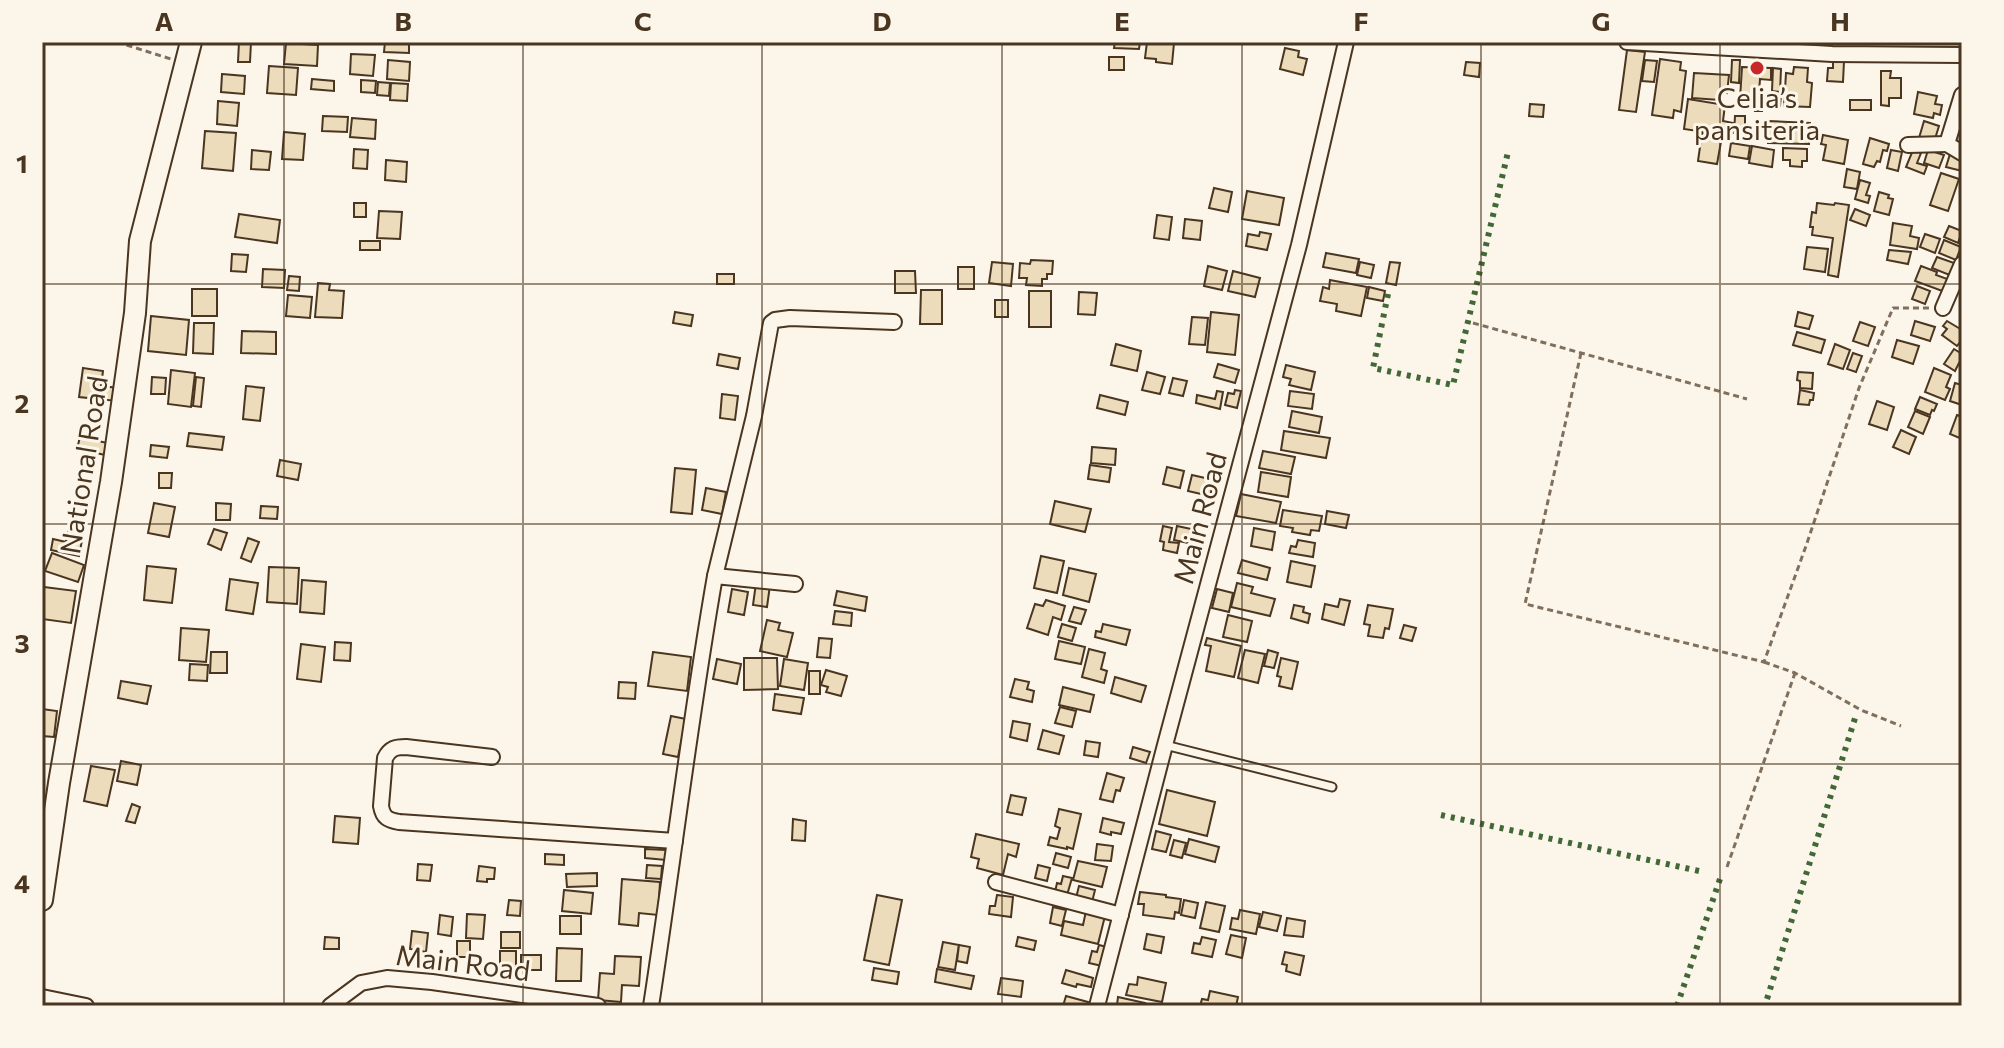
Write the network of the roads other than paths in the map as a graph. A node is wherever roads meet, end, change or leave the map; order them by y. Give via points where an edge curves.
1 (191, 42) edge
2 (1346, 42) edge
3 (1627, 42) edge
4 (1962, 55) edge
5 (1962, 95) edge
6 (1947, 144) junction
7 (1908, 145) dead end
8 (1962, 153) edge
9 (1962, 264) edge
10 (1943, 308) road end
11 (894, 322) dead end
12 (715, 576) junction
13 (795, 584) dead end
14 (1165, 745) junction
15 (492, 757) dead end
16 (1332, 787) dead end
17 (675, 841) junction
18 (996, 882) dead end
19 (42, 900) edge
20 (1121, 915) junction
21 (42, 997) edge
22 (86, 1006) edge
23 (330, 1006) edge
24 (598, 1006) edge
25 (651, 1006) edge
26 (1097, 1006) edge

1 - 19 street, National Road via 140,241 111,482
2 - 14 street, Main Road via 1299,245
3 - 4 street via 1832,54
5 - 6 street
6 - 7 street
6 - 8 street
9 - 10 street
11 - 12 street via 790,318 771,323
12 - 13 street
12 - 17 street
14 - 16 lane
14 - 20 street, Main Road
15 - 17 street via 393,748 385,758 382,814 399,822
17 - 25 street
18 - 20 street
20 - 26 street, Main Road
21 - 22 street
23 - 24 street, Main Road via 361,983 387,978

